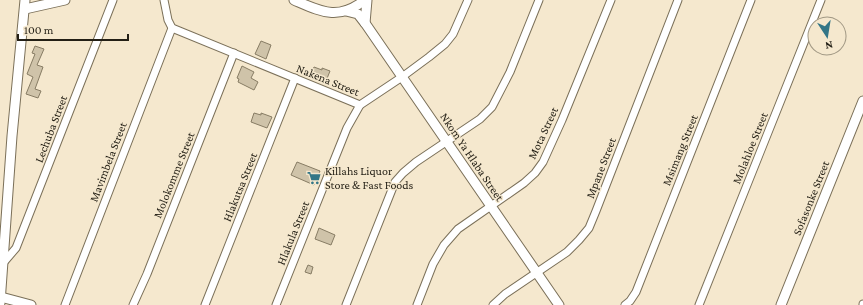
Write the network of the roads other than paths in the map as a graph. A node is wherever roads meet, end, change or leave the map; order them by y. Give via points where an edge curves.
1 (65, 0) edge
2 (113, 0) edge
3 (164, 0) edge
4 (294, 0) edge
5 (366, 0) edge
6 (468, 0) edge
7 (539, 0) edge
8 (611, 0) edge
9 (678, 0) edge
10 (751, 0) edge
11 (821, 0) edge
12 (50, 2) edge
13 (25, 4) edge
14 (346, 11) junction
15 (365, 23) junction
16 (172, 28) junction
17 (234, 53) junction
18 (402, 77) junction
19 (295, 78) junction
20 (863, 101) edge
21 (360, 105) junction
22 (446, 141) junction
23 (491, 207) junction
24 (4, 262) junction
25 (536, 272) junction
26 (0, 300) edge
27 (32, 305) edge
28 (65, 305) edge
29 (133, 305) edge
30 (205, 305) edge
31 (276, 305) edge
32 (346, 305) edge
33 (417, 305) edge
34 (493, 305) edge
35 (559, 305) edge
36 (625, 305) edge
37 (699, 305) edge
38 (782, 305) edge

1 - 12 street
2 - 24 street, Lechuba Street via 16,248
3 - 16 street
4 - 14 street via 324,12
5 - 14 street
5 - 15 street
6 - 18 street, Nakena Street via 453,34 445,44
7 - 22 street via 510,72 492,107 480,119
8 - 23 street, Mota Street via 542,162 524,183
9 - 25 street, Mpane Street via 589,228 567,252
10 - 36 street, Msimang Street via 636,292
11 - 37 street, Molahloe Street
12 - 13 street
13 - 24 street via 12,136
14 - 15 street, Nkom Ya Hlaba Street via 358,14
15 - 18 street, Nkom Ya Hlaba Street
16 - 17 street, Nakena Street
16 - 28 street, Mavimbela Street
17 - 19 street, Nakena Street
17 - 29 street, Molokomme Street
18 - 21 street, Nakena Street
18 - 22 street, Nkom Ya Hlaba Street
19 - 21 street, Nakena Street
19 - 30 street, Hlakutsa Street
20 - 38 street, Sofasonke Street
21 - 31 street, Hlakula Street via 347,128
22 - 23 street, Nkom Ya Hlaba Street
22 - 32 street via 416,162 396,182
23 - 25 street, Nkom Ya Hlaba Street
23 - 33 street, Mota Street via 458,229 444,245 433,264
24 - 26 street
25 - 34 street, Mpane Street
25 - 35 street, Nkom Ya Hlaba Street
26 - 27 street

